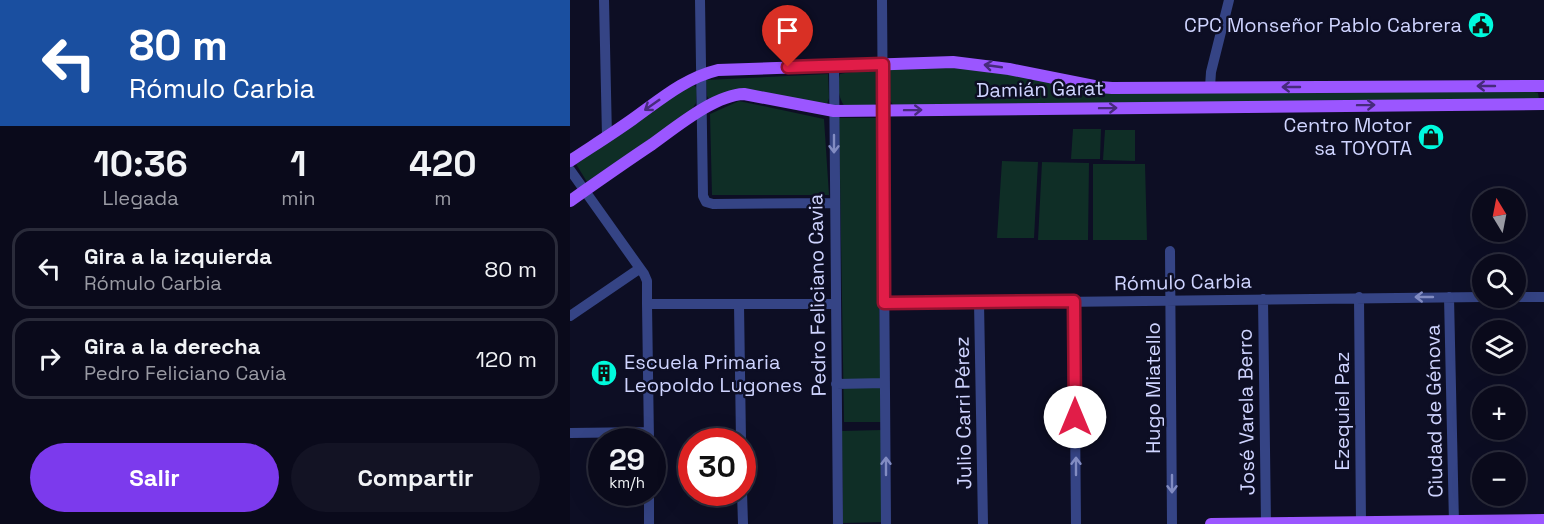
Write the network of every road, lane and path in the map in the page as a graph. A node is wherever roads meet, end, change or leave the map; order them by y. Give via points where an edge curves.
1 (604, 0) edge
2 (700, 0) edge
3 (882, 0) edge
4 (1229, 0) edge
5 (883, 64) junction
6 (834, 65) junction
7 (702, 74) junction
8 (1544, 86) edge
9 (1210, 87) junction
10 (1163, 88) junction
11 (1544, 104) edge
12 (1162, 107) junction
13 (702, 109) junction
14 (883, 110) junction
15 (834, 111) junction
16 (608, 137) junction
17 (570, 161) edge
18 (570, 170) edge
19 (584, 191) junction
20 (570, 201) edge
21 (834, 203) junction
22 (1170, 251) dead end
23 (639, 269) junction
24 (1359, 297) junction
25 (1449, 297) junction
26 (1472, 297) edge
27 (1526, 297) edge
28 (1544, 297) edge
29 (1263, 298) junction
30 (1170, 300) junction
31 (1074, 301) junction
32 (979, 302) junction
33 (884, 303) junction
34 (647, 304) junction
35 (739, 304) junction
36 (836, 304) junction
37 (570, 316) edge
38 (885, 383) junction
39 (837, 384) junction
40 (649, 428) edge
41 (741, 428) edge
42 (570, 433) edge
43 (588, 434) edge
44 (649, 506) edge
45 (742, 506) edge
46 (1544, 520) edge
47 (1454, 522) edge
48 (1266, 523) edge
49 (1361, 523) edge
50 (649, 524) edge
51 (743, 524) edge
52 (838, 524) edge
53 (886, 524) edge
54 (983, 524) edge
55 (1076, 524) edge
56 (1172, 524) edge
57 (1210, 524) edge

1 - 16 street
2 - 7 street
3 - 5 street
4 - 9 street
5 - 6 main road, Damián Garat
10 -> 5 main road, Damián Garat via 1099,87 967,63
5 - 14 street
6 - 7 main road, Damián Garat
6 - 15 street, Pedro Feliciano Cavia
7 - 13 street
7 -> 16 main road, Damián Garat
8 -> 9 main road, Damián Garat
9 - 10 main road, Damián Garat
10 - 12 street
12 -> 11 main road, Damián Garat
14 -> 12 main road, Damián Garat
13 - 15 main road, Damián Garat via 744,94
13 - 19 main road, Damián Garat
13 - 21 street via 706,202
14 - 15 main road, Damián Garat
14 - 33 street
15 -> 21 street, Pedro Feliciano Cavia
16 - 17 main road, Damián Garat
18 - 19 street
19 - 20 main road, Damián Garat
19 - 23 street
21 - 36 street, Pedro Feliciano Cavia
22 - 30 street, Hugo Miatello
23 - 34 street via 647,281
23 - 37 street
25 -> 24 street, Rómulo Carbia
24 - 29 street, Rómulo Carbia
24 - 49 street, Ezequiel Paz
25 - 26 street, Rómulo Carbia
25 - 47 street, Ciudad de Génova
27 - 28 street
29 - 30 street, Rómulo Carbia
29 - 48 street, José Varela Berro
30 - 31 street, Rómulo Carbia
30 -> 56 street, Hugo Miatello
31 - 32 street, Rómulo Carbia
55 -> 31 street
32 - 33 street, Rómulo Carbia
32 - 54 street, Julio Carri Pérez
33 - 38 street
34 - 35 street
34 - 40 street
35 - 36 street
35 - 41 street
36 - 39 street, Pedro Feliciano Cavia
38 - 39 street
53 -> 38 street
39 - 52 street, Pedro Feliciano Cavia
42 - 43 street
44 - 50 street
45 - 51 street
46 - 47 main road
47 - 49 main road
48 - 49 main road
48 - 57 main road

